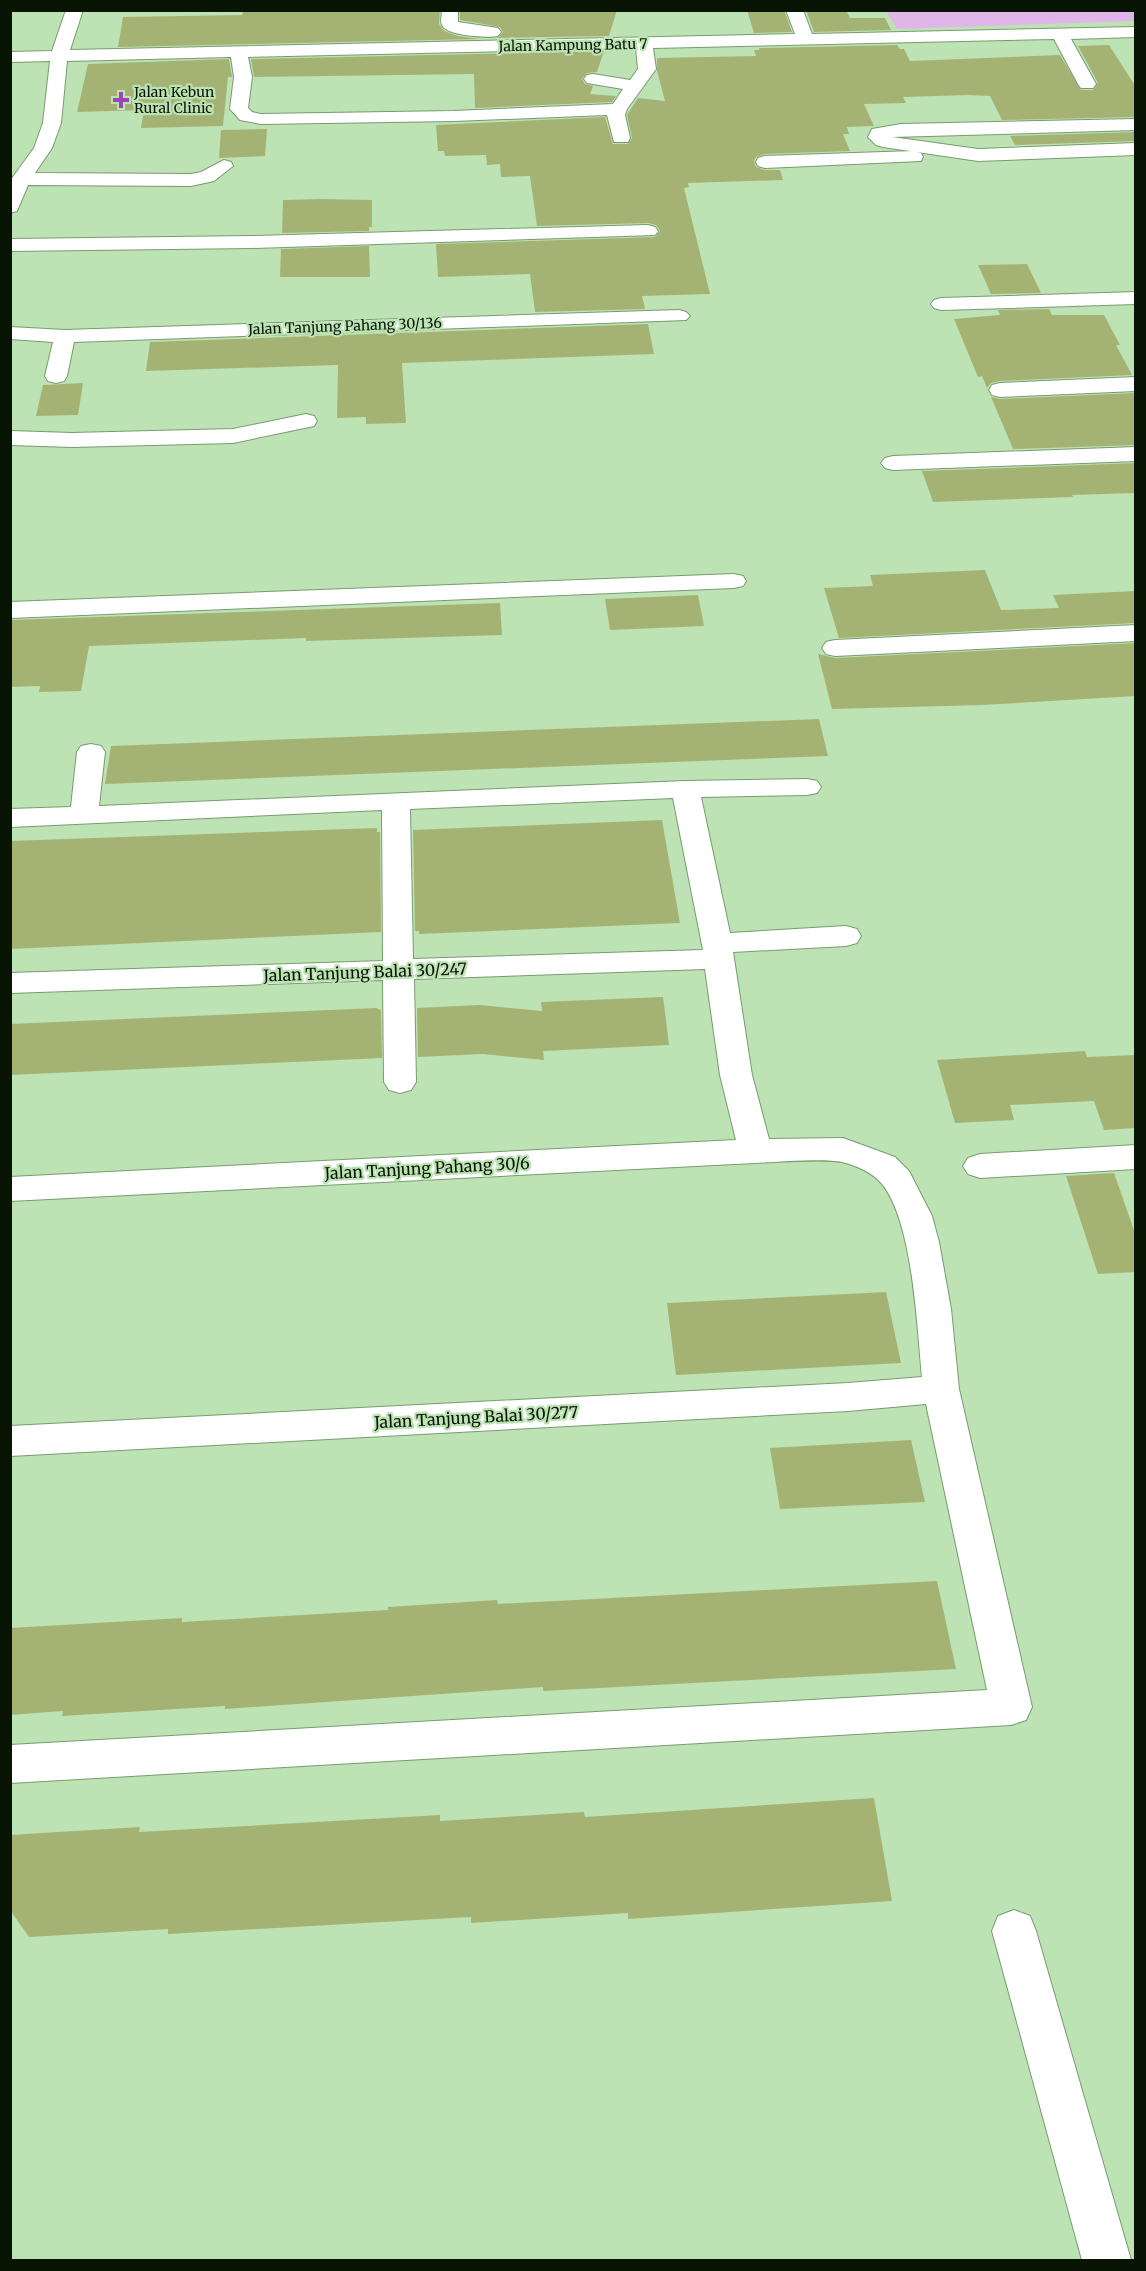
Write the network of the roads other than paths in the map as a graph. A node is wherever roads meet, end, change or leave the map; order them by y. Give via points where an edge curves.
1 (75, 10) edge
2 (450, 10) edge
3 (794, 10) edge
4 (1136, 32) edge
5 (1059, 33) junction
6 (806, 40) junction
7 (644, 44) junction
8 (516, 46) junction
9 (238, 52) junction
10 (59, 56) junction
11 (10, 57) edge
12 (593, 79) dead end
13 (1087, 84) dead end
14 (636, 86) junction
15 (618, 109) junction
16 (1136, 124) edge
17 (621, 138) dead end
18 (1136, 149) edge
19 (978, 155) junction
20 (765, 162) dead end
21 (224, 166) dead end
22 (21, 179) junction
23 (10, 207) edge
24 (648, 231) dead end
25 (10, 245) edge
26 (1136, 298) edge
27 (941, 304) dead end
28 (679, 316) dead end
29 (10, 333) edge
30 (65, 336) junction
31 (56, 376) dead end
32 (1136, 384) edge
33 (1000, 390) dead end
34 (306, 421) dead end
35 (10, 438) edge
36 (1136, 454) edge
37 (893, 463) dead end
38 (734, 581) dead end
39 (10, 610) edge
40 (1136, 633) edge
41 (835, 648) dead end
42 (91, 752) dead end
43 (807, 787) dead end
44 (685, 789) junction
45 (396, 802) junction
46 (84, 815) junction
47 (10, 818) edge
48 (846, 936) dead end
49 (718, 951) junction
50 (398, 971) junction
51 (10, 983) edge
52 (400, 1082) dead end
53 (755, 1151) junction
54 (1136, 1157) edge
55 (980, 1166) dead end
56 (10, 1190) edge
57 (941, 1389) junction
58 (10, 1441) edge
59 (10, 1764) edge
60 (1014, 1931) dead end
61 (1107, 2260) edge

1 - 10 street
2 - 8 street via 450,25 455,28 513,36
3 - 6 street
4 - 5 street, Jalan Kampung Batu 7
5 - 6 street, Jalan Kampung Batu 7
5 - 13 street
6 - 7 street, Jalan Kampung Batu 7
7 - 8 street, Jalan Kampung Batu 7
7 - 14 street via 647,69
8 - 9 street, Jalan Kampung Batu 7
9 - 10 street, Jalan Kampung Batu 7
9 - 15 street via 243,77 239,109 246,116 261,119
10 - 11 street, Jalan Kampung Batu 7
10 - 22 street via 52,123 43,148
12 - 14 street
14 - 15 street
15 - 17 street
16 - 19 street via 901,130 879,133 878,137 883,141
18 - 19 street
19 - 20 street
21 - 22 street via 207,177 191,180
22 - 23 street
24 - 25 street
26 - 27 street
28 - 30 street, Jalan Tanjung Pahang 30/136
29 - 30 street, Jalan Tanjung Pahang 30/136
30 - 31 street
32 - 33 street
34 - 35 street via 233,436
36 - 37 street
38 - 39 street
40 - 41 street
42 - 46 street
43 - 44 street
44 - 45 street
44 - 49 street
45 - 46 street
45 - 50 street
46 - 47 street
48 - 49 street, Jalan Tanjung Balai 30/247
49 - 50 street, Jalan Tanjung Balai 30/247
49 - 53 street via 736,1075
50 - 51 street, Jalan Tanjung Balai 30/247
50 - 52 street
53 - 56 street, Jalan Tanjung Pahang 30/6
53 - 57 street, Jalan Tanjung Pahang 30/6 via 843,1150 883,1165 897,1179 915,1216 922,1242
54 - 55 street
57 - 58 street, Jalan Tanjung Balai 30/277
57 - 59 street via 1011,1707
60 - 61 street

